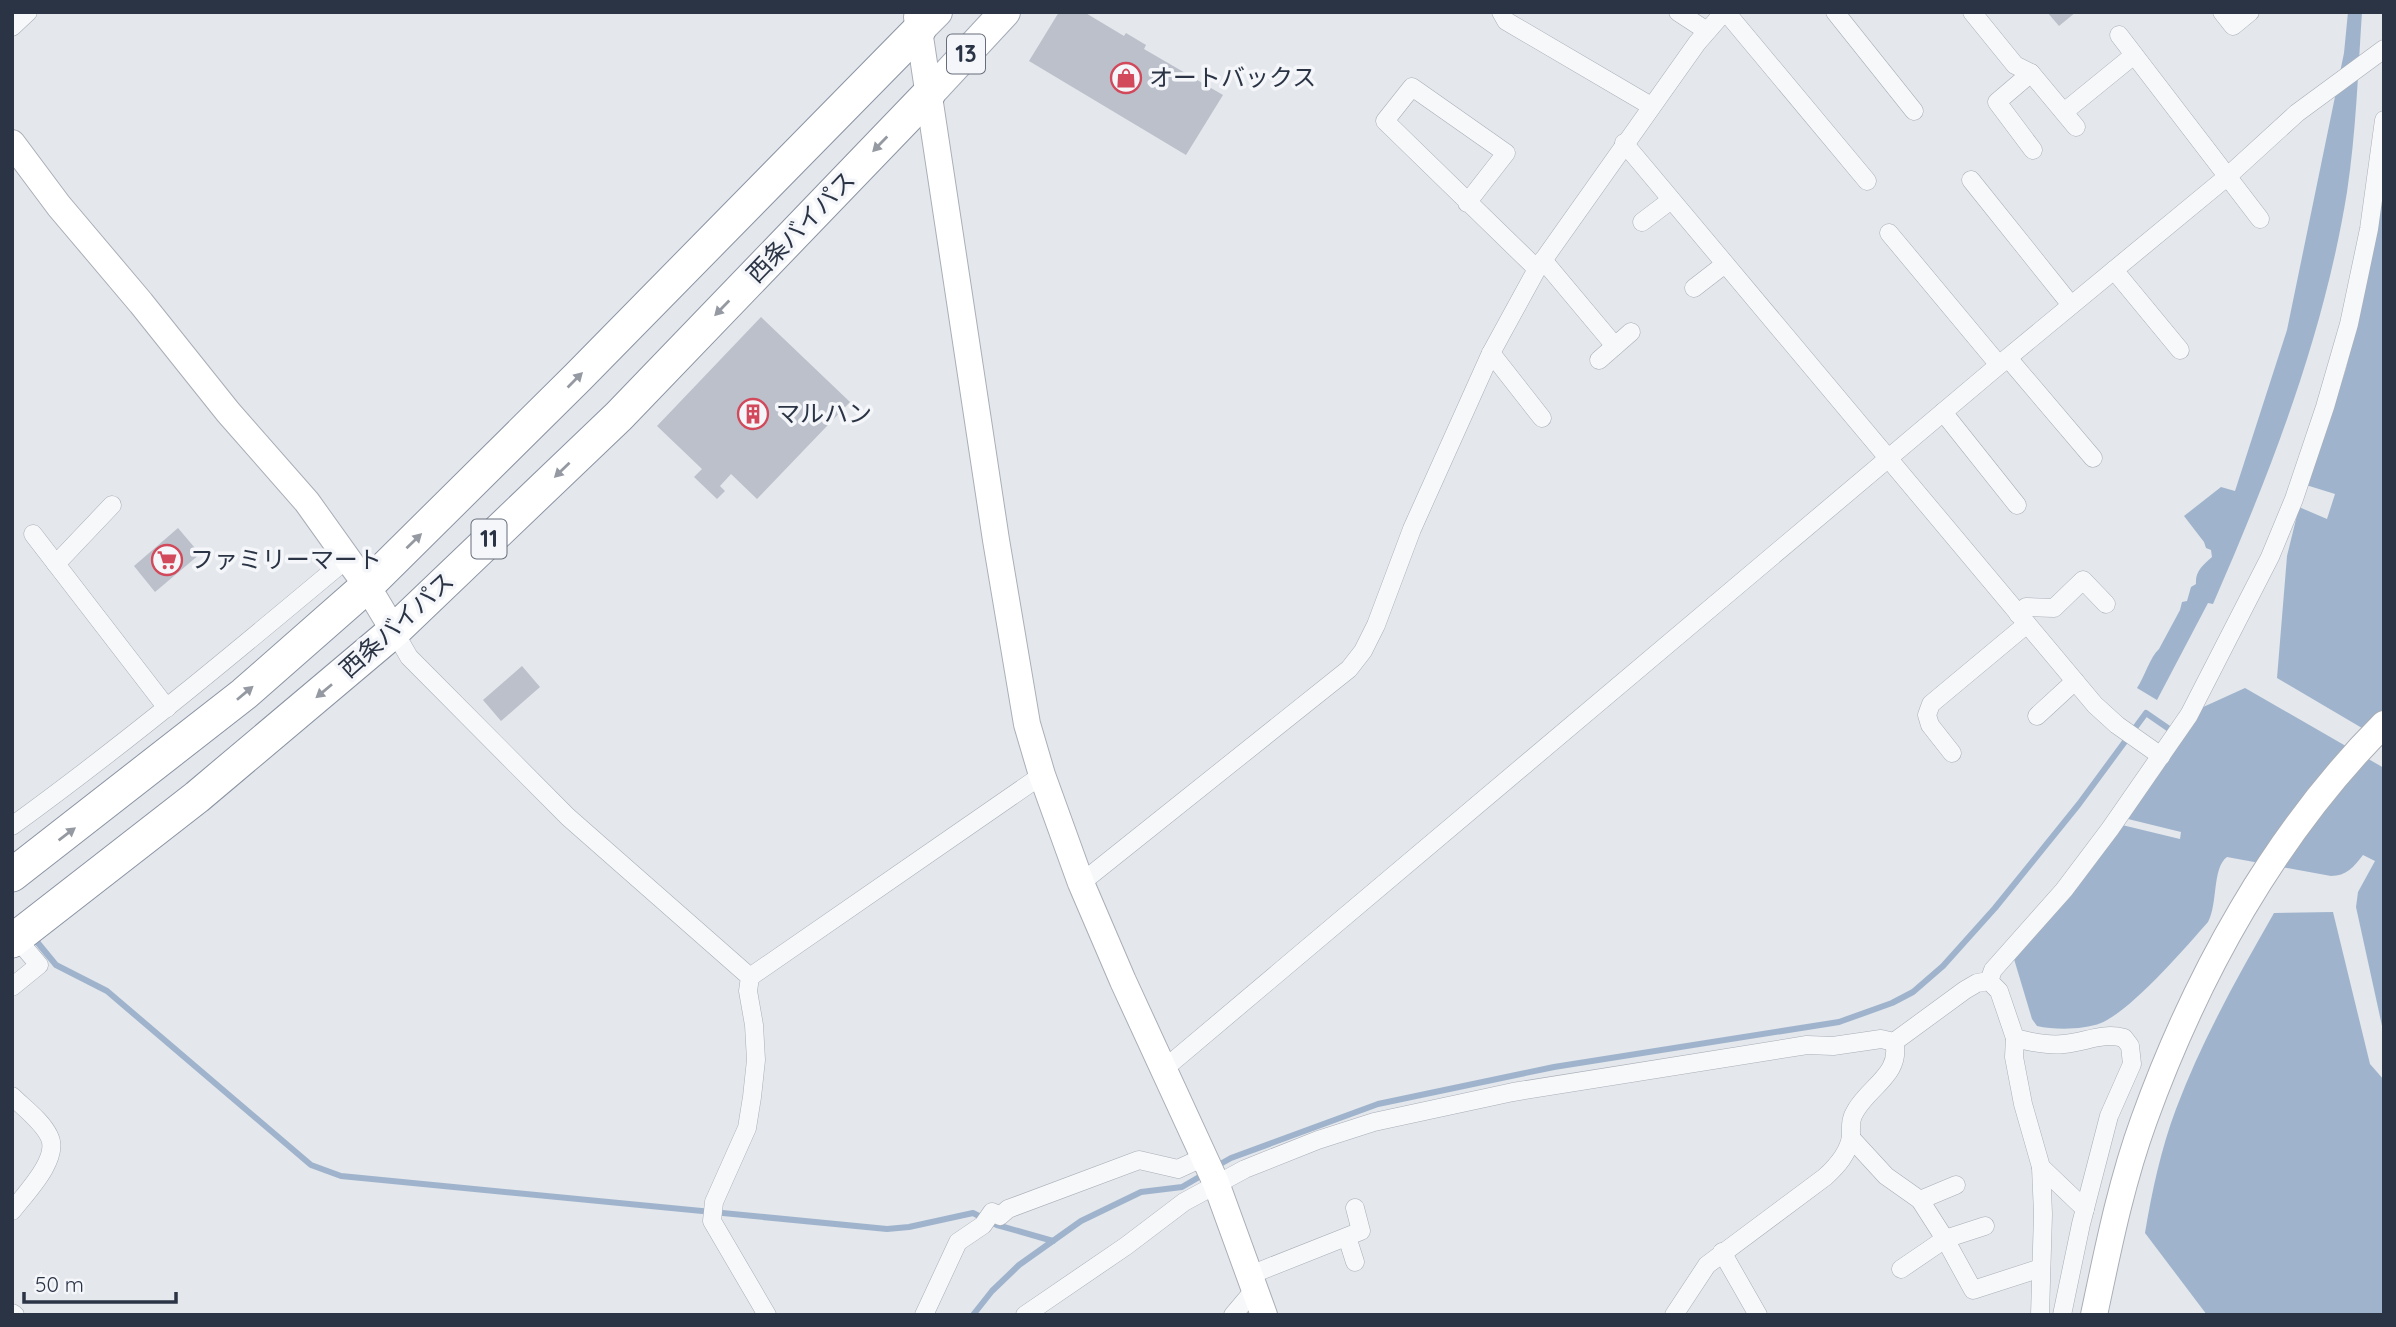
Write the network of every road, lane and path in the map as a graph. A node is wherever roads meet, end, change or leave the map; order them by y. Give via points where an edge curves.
1 (28, 12) edge
2 (1005, 12) edge
3 (1501, 12) edge
4 (1678, 12) edge
5 (1725, 12) edge
6 (1836, 12) edge
7 (1972, 12) edge
8 (2222, 12) edge
9 (2250, 12) edge
10 (924, 18) edge
11 (12, 27) edge
12 (1707, 31) junction
13 (2119, 35) dead end
14 (2384, 49) edge
15 (2134, 55) junction
16 (2031, 73) junction
17 (928, 95) junction
18 (1651, 106) junction
19 (1914, 111) dead end
20 (2064, 112) junction
21 (2384, 120) edge
22 (2076, 127) dead end
23 (12, 143) edge
24 (1624, 143) junction
25 (2034, 150) dead end
26 (2228, 176) junction
27 (1971, 180) dead end
28 (1867, 181) dead end
29 (1671, 200) junction
30 (1467, 203) junction
31 (2260, 219) dead end
32 (1642, 222) dead end
33 (1889, 233) dead end
34 (1725, 264) junction
35 (1540, 265) junction
36 (2114, 270) junction
37 (1694, 288) dead end
38 (2071, 305) junction
39 (1631, 332) dead end
40 (1615, 346) junction
41 (2180, 350) dead end
42 (1491, 353) junction
43 (1599, 359) dead end
44 (2003, 362) junction
45 (1943, 412) junction
46 (1542, 418) dead end
47 (2093, 458) dead end
48 (1887, 459) junction
49 (112, 505) dead end
50 (2017, 505) dead end
51 (33, 534) dead end
52 (348, 558) junction
53 (56, 564) junction
54 (367, 586) junction
55 (2106, 604) dead end
56 (2022, 619) junction
57 (394, 631) junction
58 (2075, 681) junction
59 (167, 708) junction
60 (2037, 716) dead end
61 (2384, 724) edge
62 (1952, 753) dead end
63 (2161, 756) junction
64 (1042, 775) junction
65 (12, 826) edge
66 (12, 875) edge
67 (1081, 883) junction
68 (14, 937) edge
69 (750, 977) junction
70 (1989, 981) junction
71 (12, 987) edge
72 (2015, 1038) junction
73 (1894, 1042) junction
74 (1164, 1069) junction
75 (12, 1096) edge
76 (1850, 1138) junction
77 (2041, 1167) junction
78 (1210, 1170) junction
79 (1956, 1185) dead end
80 (1920, 1200) junction
81 (1355, 1208) dead end
82 (2085, 1209) junction
83 (12, 1211) edge
84 (1985, 1226) dead end
85 (1347, 1237) junction
86 (1945, 1239) junction
87 (1722, 1252) junction
88 (1355, 1262) dead end
89 (2041, 1268) junction
90 (1901, 1269) dead end
91 (1252, 1282) junction
92 (767, 1315) edge
93 (924, 1315) edge
94 (1025, 1315) edge
95 (1233, 1315) edge
96 (1264, 1315) edge
97 (1674, 1315) edge
98 (1758, 1315) edge
99 (2040, 1315) edge
100 (2062, 1315) edge
101 (2094, 1315) edge

1 - 11 street
2 - 17 main road, 13
3 - 18 street via 1506,21
4 - 12 street
5 - 12 street
5 - 28 street
6 - 19 street
7 - 16 street via 2015,65
8 - 9 street via 2233,26
10 - 17 street
54 -> 10 highway, 西条バイパス / 11 via 568,387
12 - 18 street
13 - 15 street
14 - 26 street via 2297,113
15 - 20 street
15 - 26 street
16 - 20 street
16 - 25 street via 1997,102
17 -> 57 highway, 西条バイパス / 11 via 619,416
17 - 64 street via 996,540 1027,724
18 - 24 street
20 - 22 street
21 - 63 street via 2369,229 2349,324 2294,499 2220,658
23 - 52 street
24 - 29 street
24 - 35 street
26 - 31 street
26 - 36 street
27 - 38 street
29 - 32 street
29 - 34 street
30 - 30 street via 1385,121 1412,87 1506,153
30 - 35 street
33 - 44 street
34 - 37 street
34 - 48 street
35 - 40 street
35 - 42 street
36 - 38 street
36 - 41 street
38 - 44 street
39 - 40 street
40 - 43 street
42 - 46 street
42 - 67 street via 1363,651 1349,669
44 - 45 street
44 - 47 street
45 - 48 street
45 - 50 street
48 - 56 street
48 - 74 street
49 - 53 street
51 - 53 street
52 - 54 street
52 - 59 street
53 - 59 street
54 - 57 street
66 -> 54 highway, 西条バイパス / 11 via 244,694
55 - 56 street via 2083,580 2054,608 2026,607
56 - 58 street
56 - 62 street via 1931,704 1930,725
57 -> 68 highway, 西条バイパス / 11 via 197,797
57 - 69 street via 409,657 568,817
58 - 60 street
58 - 63 street via 2117,725
59 - 65 street
61 - 101 street via 2281,849 2223,943 2184,1021 2144,1121 2114,1220
63 - 70 street via 2064,890 1993,970
64 - 67 street
64 - 69 street
67 - 74 street
68 - 71 street via 39,965
69 - 92 street via 756,1060 752,1097 747,1128 713,1202 712,1221
70 - 72 street via 1999,991
70 - 73 street via 1965,990
72 - 77 street via 2023,1104
72 - 82 street via 2064,1044 2110,1034 2124,1038 2130,1046 2132,1064 2109,1116
73 - 76 street via 1895,1063 1855,1111
73 - 78 street via 1881,1038 1807,1045 1513,1092 1374,1122 1245,1169
74 - 78 street
75 - 83 street via 49,1135 51,1147 48,1163
76 - 80 street via 1886,1176
76 - 87 street via 1846,1152 1825,1177
77 - 82 street
77 - 89 street
78 - 91 street
78 - 93 street via 1139,1160 1008,1209 1000,1216 992,1212 958,1241
78 - 94 street via 1184,1202
79 - 80 street
80 - 86 street
81 - 85 street via 1361,1231
82 - 100 street
84 - 86 street
85 - 88 street
85 - 91 street
86 - 89 street via 1973,1290
86 - 90 street
87 - 97 street via 1696,1279
87 - 98 street
89 - 99 street
91 - 95 street
91 - 96 street

